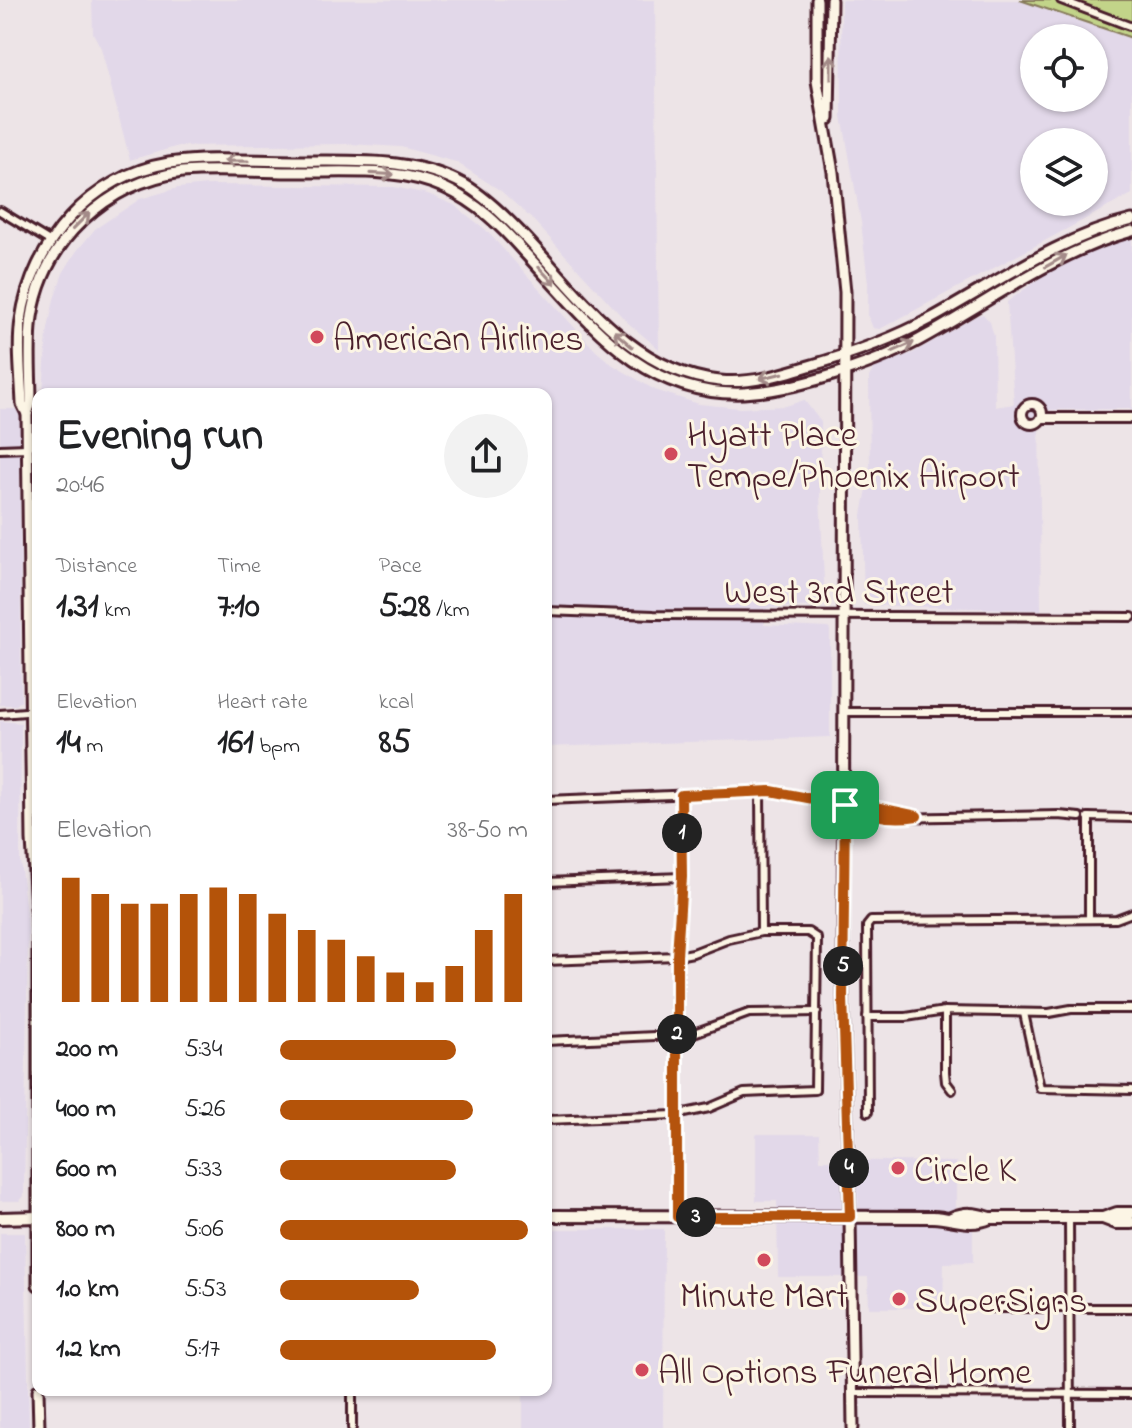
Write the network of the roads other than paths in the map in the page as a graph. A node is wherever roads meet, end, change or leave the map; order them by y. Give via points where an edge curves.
1 (817, 0) edge
2 (831, 0) edge
3 (1061, 0) edge
4 (1132, 27) edge
5 (828, 135) junction
6 (475, 198) junction
7 (0, 211) edge
8 (1132, 220) edge
9 (1132, 231) edge
10 (507, 233) junction
11 (55, 245) junction
12 (542, 255) junction
13 (846, 354) junction
14 (632, 361) junction
15 (846, 369) junction
16 (691, 376) junction
17 (32, 408) edge
18 (1042, 418) dead end
19 (1132, 418) edge
20 (32, 420) edge
21 (27, 448) junction
22 (0, 449) edge
23 (32, 538) edge
24 (552, 611) edge
25 (845, 617) junction
26 (1132, 617) edge
27 (845, 712) junction
28 (1132, 712) edge
29 (0, 714) edge
30 (32, 714) edge
31 (760, 791) junction
32 (681, 795) junction
33 (552, 800) edge
34 (845, 805) junction
35 (1089, 817) junction
36 (1132, 818) edge
37 (682, 877) junction
38 (552, 882) edge
39 (1132, 913) edge
40 (1089, 919) junction
41 (761, 932) junction
42 (677, 956) junction
43 (552, 961) edge
44 (1132, 1009) edge
45 (945, 1011) junction
46 (817, 1012) junction
47 (1024, 1013) junction
48 (867, 1017) junction
49 (677, 1035) junction
50 (552, 1041) edge
51 (952, 1090) dead end
52 (1132, 1090) edge
53 (868, 1112) dead end
54 (675, 1115) junction
55 (552, 1120) edge
56 (1132, 1213) edge
57 (552, 1216) edge
58 (32, 1217) edge
59 (677, 1217) junction
60 (850, 1217) junction
61 (0, 1218) edge
62 (1069, 1218) junction
63 (1103, 1218) junction
64 (1132, 1223) edge
65 (993, 1308) dead end
66 (1070, 1308) junction
67 (1132, 1308) edge
68 (853, 1393) junction
69 (1070, 1394) junction
70 (1132, 1394) edge
71 (38, 1396) edge
72 (352, 1396) edge
73 (39, 1428) edge
74 (352, 1428) edge
75 (853, 1428) edge
76 (1070, 1428) edge

1 - 5 main road via 817,81
5 -> 2 main road
3 - 4 street
5 - 13 main road via 844,258
6 - 10 main road
6 - 11 main road via 441,174 401,164 190,161 115,182 80,207
6 - 12 main road via 508,219
7 - 11 street
8 - 13 main road via 1078,237 918,325
15 -> 9 main road via 925,337 1075,252
10 - 12 main road
10 -> 14 main road
11 - 17 main road via 33,314
16 -> 12 main road via 633,348
13 - 15 main road
13 -> 16 main road via 760,379
14 - 15 main road via 667,380 725,392 779,388
14 - 16 main road via 677,377
15 - 25 main road
18 - 19 street
20 - 21 main road
21 - 22 street
21 - 23 main road
24 - 25 street, West 3rd Street
25 - 26 street, West 3rd Street
25 - 27 main road
27 - 28 street
27 - 34 main road
29 - 30 street
31 - 32 street
31 - 34 street
31 - 41 street
32 - 33 street
32 - 37 street
34 - 35 street via 917,816
34 - 60 main road via 843,997
35 - 36 street
35 - 40 street
37 - 38 street
37 - 42 street
39 - 40 street
40 - 48 street via 875,919 867,926
41 - 42 street
41 - 46 street via 813,933 817,938
42 - 43 street
42 - 49 street
44 - 47 street
45 - 47 street
45 - 48 street
45 - 51 street via 945,1072
46 - 49 street via 749,1013
46 - 54 street via 815,1090 744,1093
47 - 52 street via 1040,1088
48 - 53 street
49 - 50 street
49 - 54 street
54 - 55 street
54 - 59 street
56 - 63 main road
57 - 59 main road
58 - 61 main road
59 - 60 main road
60 - 62 main road via 951,1218 977,1213 990,1218
60 - 68 main road
62 - 63 main road
62 - 66 street
63 - 64 main road
65 - 66 street
66 - 67 street
66 - 69 street
68 - 69 street
68 - 75 main road
69 - 70 street
69 - 76 street
71 - 73 main road
72 - 74 street

